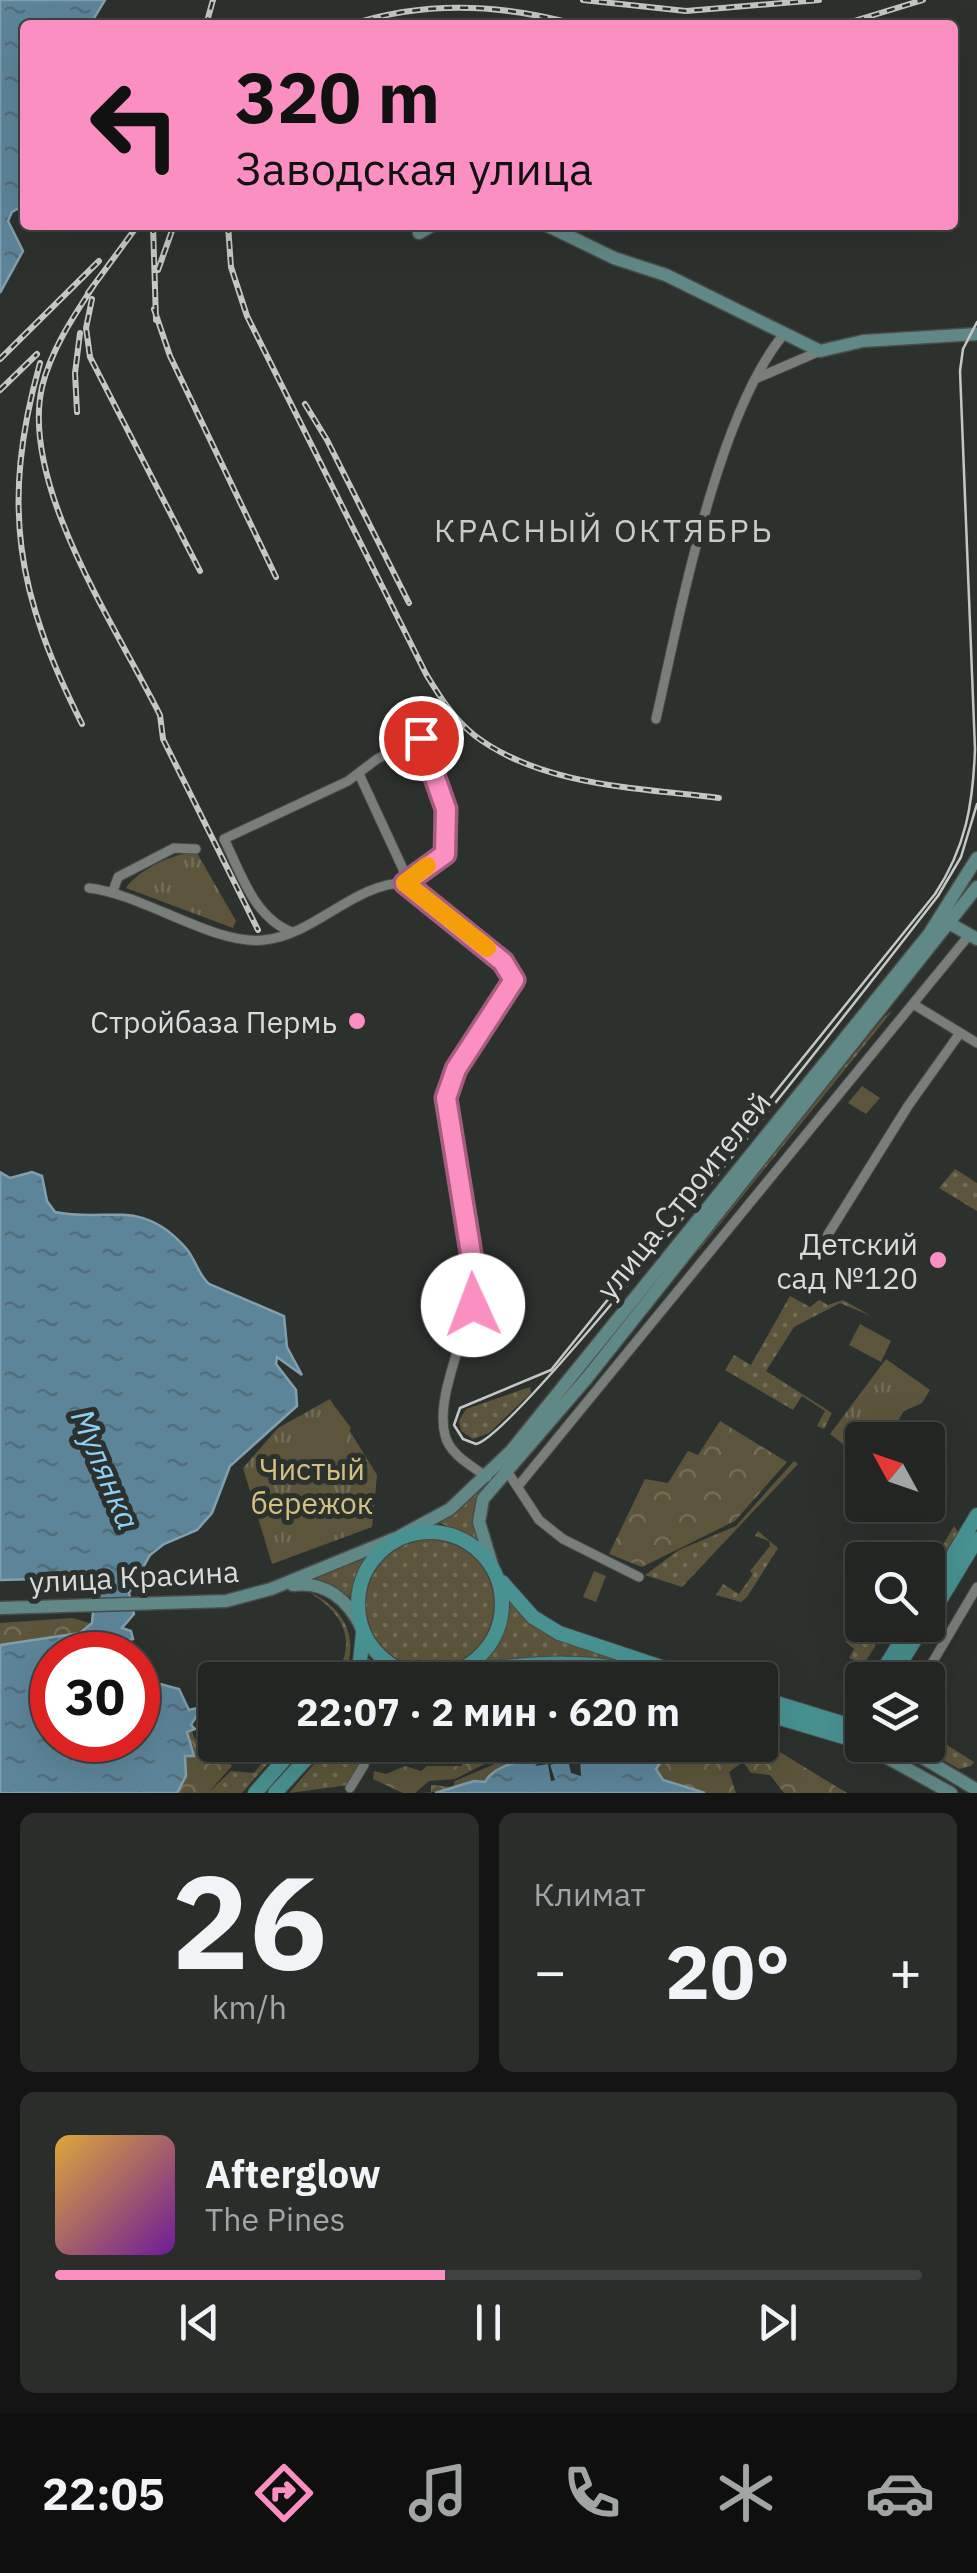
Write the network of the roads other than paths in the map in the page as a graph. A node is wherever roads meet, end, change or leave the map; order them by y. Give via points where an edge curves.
1 (424, 230) edge
2 (556, 230) edge
3 (419, 233) dead end
4 (784, 334) junction
5 (977, 334) edge
6 (820, 351) junction
7 (752, 380) junction
8 (656, 719) dead end
9 (359, 774) junction
10 (196, 849) dead end
11 (977, 858) edge
12 (405, 883) junction
13 (977, 887) edge
14 (89, 888) dead end
15 (113, 891) junction
16 (946, 922) junction
17 (292, 932) junction
18 (973, 937) edge
19 (913, 1004) junction
20 (960, 1034) junction
21 (977, 1043) edge
22 (822, 1244) dead end
23 (507, 1472) junction
24 (487, 1477) junction
25 (519, 1485) junction
26 (977, 1516) edge
27 (398, 1537) junction
28 (977, 1539) edge
29 (493, 1567) junction
30 (945, 1569) edge
31 (639, 1577) dead end
32 (977, 1588) edge
33 (271, 1589) junction
34 (945, 1591) edge
35 (0, 1608) edge
36 (362, 1628) junction
37 (358, 1662) edge
38 (389, 1662) edge
39 (470, 1662) edge
40 (646, 1662) edge
41 (933, 1662) edge
42 (778, 1705) edge
43 (778, 1716) edge
44 (845, 1730) edge
45 (845, 1731) edge
46 (282, 1762) edge
47 (304, 1762) edge
48 (364, 1762) edge
49 (902, 1762) edge
50 (930, 1762) edge
51 (350, 1788) dead end
52 (977, 1790) edge
53 (255, 1793) edge
54 (274, 1793) edge
55 (951, 1793) edge

1 - 3 main road
2 - 4 main road
4 - 6 main road
4 - 7 street
5 - 6 main road via 864,341
6 - 7 street
7 - 8 street via 706,518
9 - 12 street
9 - 12 street via 421,738 446,809 444,857
9 - 17 street via 224,840 260,909
10 - 15 street via 169,850 118,876
11 - 16 main road, улица Строителей
12 - 17 street via 387,883
12 - 24 street via 503,962 514,980 456,1069 446,1098 474,1272 473,1305 444,1430 451,1448
13 - 16 main road, улица Строителей
14 - 15 street
15 - 17 street via 240,938
16 - 18 main road
16 - 23 main road, улица Строителей
16 - 24 main road, улица Строителей
18 - 19 street
19 - 20 street
19 - 25 street
20 - 21 street
20 - 22 street
23 - 25 street
23 - 29 main road, улица Строителей via 479,1512
24 - 27 main road, улица Строителей via 450,1509
25 - 31 street via 539,1520 562,1539
26 - 30 main road
27 - 29 main road via 452,1536
27 - 33 main road, улица Строителей
27 - 36 main road via 363,1578
28 - 34 main road
29 - 39 main road via 501,1605 493,1637
29 - 40 main road via 526,1612 559,1633
32 - 41 street
33 - 35 main road, улица Красина via 219,1602
33 - 36 main road via 324,1588 343,1600
36 - 37 main road
36 - 38 main road
42 - 44 main road
43 - 45 main road
46 - 53 main road
47 - 54 main road
48 - 51 street
49 - 55 main road
50 - 52 main road

